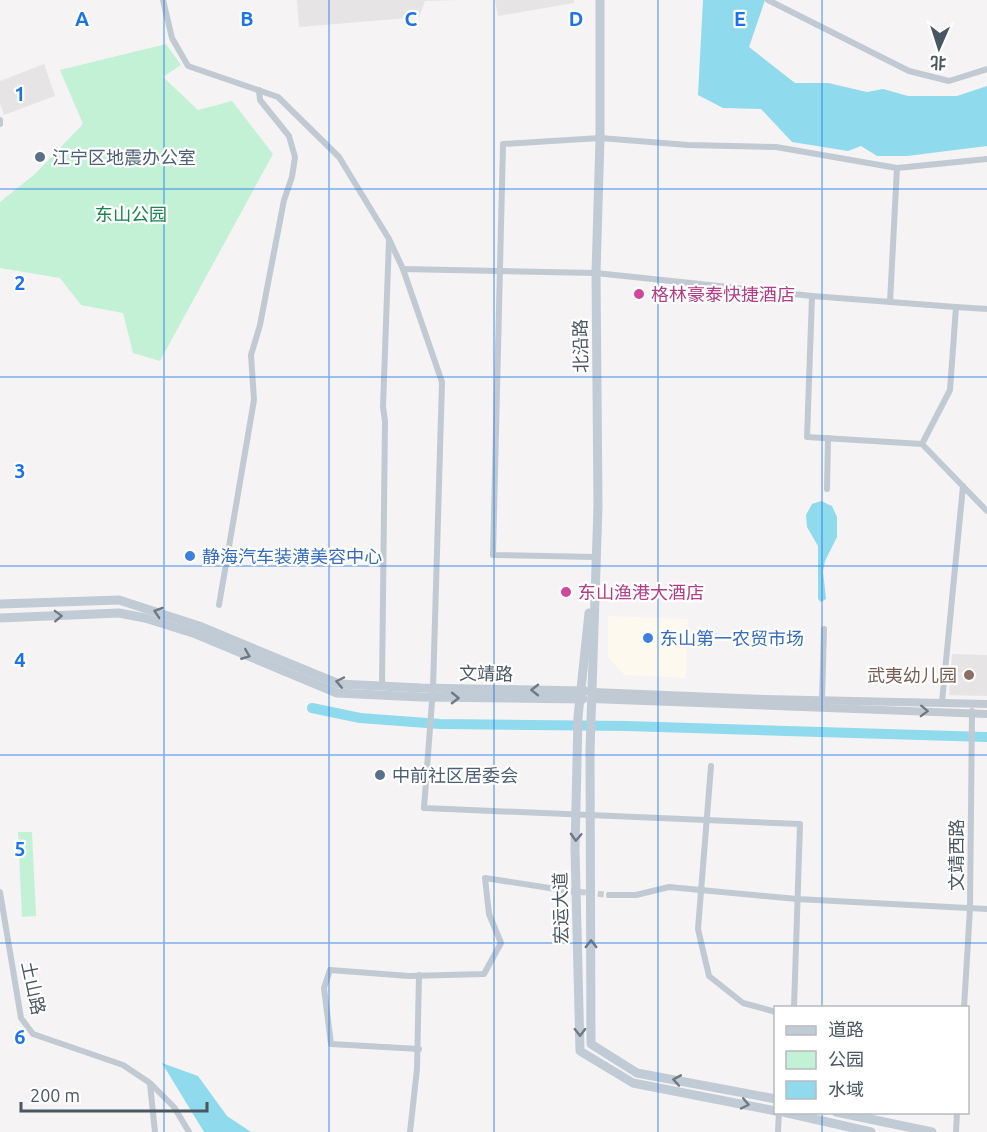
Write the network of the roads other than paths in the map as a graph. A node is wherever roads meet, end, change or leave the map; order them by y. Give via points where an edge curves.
1 (163, 0) edge
2 (600, 0) edge
3 (768, 0) edge
4 (987, 69) edge
5 (259, 90) junction
6 (600, 138) junction
7 (987, 159) edge
8 (897, 168) junction
9 (389, 239) junction
10 (403, 270) junction
11 (500, 272) junction
12 (596, 273) junction
13 (812, 296) junction
14 (890, 302) junction
15 (956, 308) junction
16 (987, 309) edge
17 (828, 438) junction
18 (922, 444) junction
19 (963, 486) junction
20 (827, 489) dead end
21 (987, 512) edge
22 (595, 557) junction
23 (0, 604) edge
24 (219, 605) dead end
25 (0, 618) edge
26 (824, 628) dead end
27 (382, 686) junction
28 (433, 695) junction
29 (580, 695) junction
30 (593, 695) junction
31 (822, 700) junction
32 (942, 702) junction
33 (987, 704) edge
34 (972, 708) junction
35 (987, 714) edge
36 (711, 766) dead end
37 (577, 814) junction
38 (592, 814) junction
39 (706, 820) junction
40 (562, 890) tunnel mouth
41 (701, 890) junction
42 (0, 892) edge
43 (609, 895) tunnel mouth
44 (797, 899) junction
45 (970, 908) junction
46 (987, 909) edge
47 (419, 975) junction
48 (794, 1006) edge
49 (964, 1006) edge
50 (774, 1011) edge
51 (418, 1049) junction
52 (150, 1083) junction
53 (774, 1099) edge
54 (774, 1111) edge
55 (779, 1114) edge
56 (788, 1114) edge
57 (841, 1114) edge
58 (957, 1114) edge
59 (155, 1132) edge
60 (189, 1132) edge
61 (410, 1132) edge
62 (778, 1132) edge
63 (871, 1132) edge
64 (932, 1132) edge
65 (956, 1132) edge

1 - 5 street via 172,39 188,66
2 - 6 main road, 北沿路
3 - 4 street via 909,71 949,81
5 - 9 street via 278,97 339,157
5 - 24 street via 260,100 289,136 295,157 251,355 254,400
6 - 8 street via 776,147
6 - 11 street via 503,144
6 - 12 main road, 北沿路
7 - 8 street
8 - 14 street
9 - 10 street
9 - 27 street via 383,407
10 - 11 street
10 - 28 street via 442,382
11 - 12 street
11 - 22 street via 493,555
12 - 13 street
12 - 22 main road, 北沿路
13 - 14 street
13 - 17 street via 807,437
14 - 15 street
15 - 16 street
15 - 18 street via 950,390
17 - 18 street
17 - 20 street
18 - 19 street
19 - 21 street
19 - 32 street
22 - 29 main road, 宏运大道
22 - 30 main road, 北沿路
27 -> 23 main road, 文靖路 via 339,684 199,626 119,600
25 -> 28 main road, 文靖路 via 119,613 196,634 337,693
26 - 31 street
27 - 28 main road, 文靖路
28 - 29 main road, 文靖路
28 - 37 street via 424,808
29 - 30 main road, 文靖路
29 - 37 main road, 宏运大道
30 - 31 street, 文靖路
30 -> 34 street, 文靖路
30 - 38 main road, 宏运大道
31 - 32 street, 文靖路
32 - 34 street, 文靖路
33 - 34 street, 文靖路
34 - 35 street, 文靖路
34 - 45 street, 文靖西路
36 - 39 street
37 - 38 street
37 -> 54 main road, 宏运大道 via 580,1051 633,1083
38 - 39 street
53 -> 38 main road, 宏运大道 via 637,1072 591,1044
39 - 41 street
39 - 44 street via 800,824
40 - 47 street via 485,878 489,914 501,943 484,974
41 - 43 street via 669,886 636,895
41 - 44 street
41 - 50 street via 698,929 709,976 743,1003
42 - 52 street, 土山路 via 21,1018 33,1034 123,1065
44 - 45 street
44 - 48 street
45 - 46 street
45 - 49 street, 文靖西路
47 - 51 street
47 - 51 street via 330,970 324,988 331,1044
51 - 61 street
52 - 59 street
52 - 60 street, 土山路 via 174,1107
55 - 62 street
56 - 63 main road, 宏运大道
57 - 64 main road
58 - 65 street

